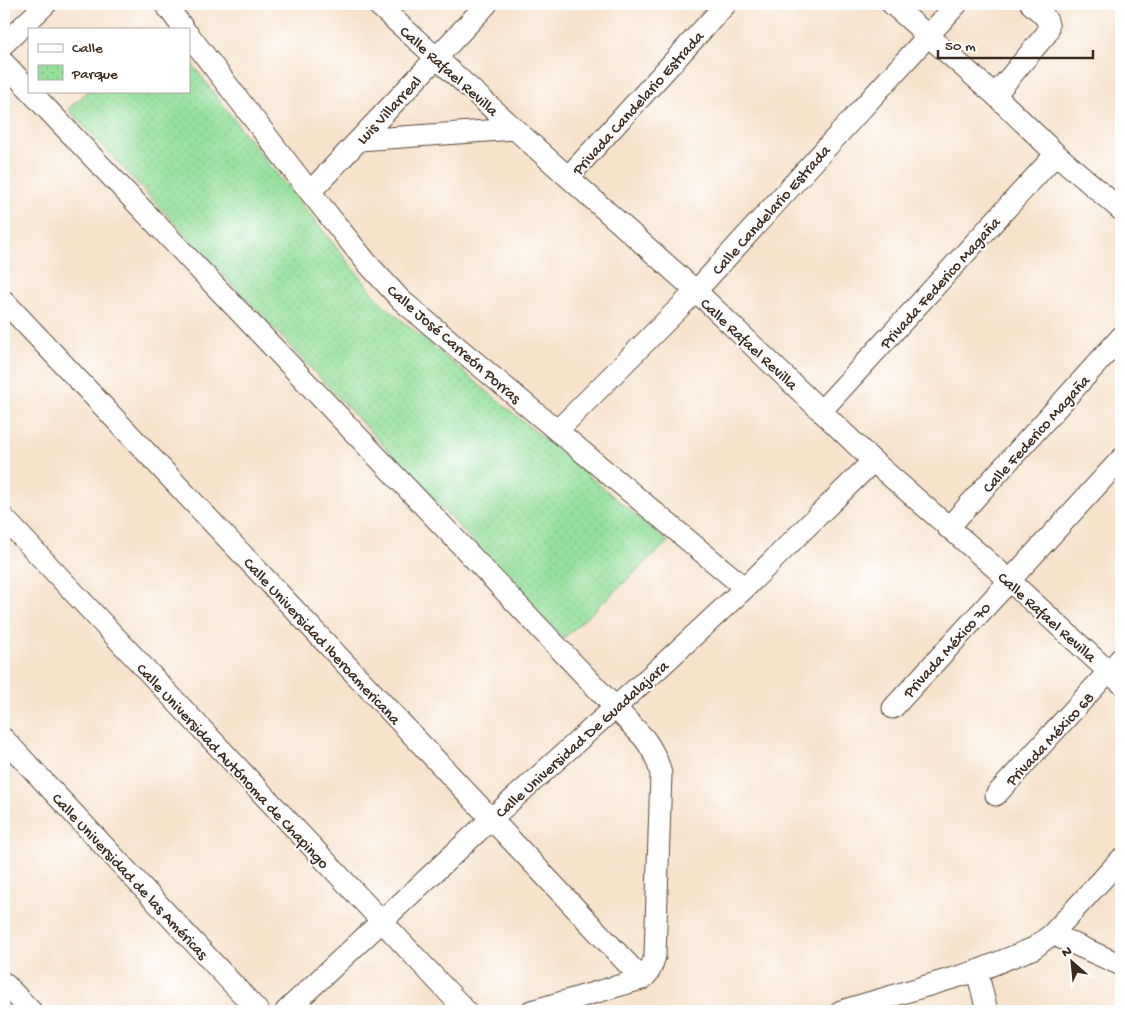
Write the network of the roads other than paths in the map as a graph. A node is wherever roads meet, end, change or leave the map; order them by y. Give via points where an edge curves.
1 (46, 4) edge
2 (165, 4) edge
3 (377, 4) edge
4 (487, 4) edge
5 (726, 4) edge
6 (892, 4) edge
7 (956, 4) edge
8 (1031, 4) edge
9 (183, 28) edge
10 (190, 36) edge
11 (928, 36) junction
12 (4, 44) edge
13 (437, 57) junction
14 (4, 63) edge
15 (28, 88) edge
16 (32, 92) edge
17 (995, 95) junction
18 (515, 129) junction
19 (359, 140) junction
20 (1056, 154) junction
21 (568, 178) junction
22 (310, 192) junction
23 (1121, 210) edge
24 (696, 291) junction
25 (4, 302) edge
26 (1121, 337) edge
27 (822, 410) junction
28 (557, 431) junction
29 (1121, 459) edge
30 (873, 461) junction
31 (4, 518) edge
32 (948, 528) junction
33 (1009, 580) junction
34 (745, 588) junction
35 (1117, 671) edge
36 (615, 708) junction
37 (893, 708) dead end
38 (4, 739) edge
39 (996, 794) dead end
40 (491, 819) junction
41 (1121, 859) edge
42 (380, 922) junction
43 (1052, 934) junction
44 (1121, 965) edge
45 (977, 971) junction
46 (642, 979) junction
47 (4, 983) edge
48 (31, 1011) edge
49 (258, 1011) edge
50 (286, 1011) edge
51 (466, 1011) edge
52 (531, 1011) edge
53 (841, 1011) edge
54 (987, 1011) edge

1 - 12 street
2 - 9 street
3 - 13 street, Calle Rafael Revilla
4 - 13 street, Luis Villarreal
5 - 21 street, Privada Candelario Estrada
6 - 11 street
7 - 11 street, Calle Candelario Estrada
8 - 17 street via 1045,16 1049,28
10 - 22 street, Calle José Carreón Porras
11 - 17 street
11 - 24 street, Calle Candelario Estrada
13 - 18 street, Calle Rafael Revilla
13 - 19 street, Luis Villarreal
14 - 15 street
16 - 36 street
17 - 20 street
18 - 19 street
18 - 21 street, Calle Rafael Revilla
19 - 22 street, Luis Villarreal
20 - 23 street
20 - 27 street, Privada Federico Magaña
21 - 24 street, Calle Rafael Revilla
22 - 28 street, Calle José Carreón Porras via 401,300
24 - 27 street, Calle Rafael Revilla
24 - 28 street, Calle Candelario Estrada
25 - 40 street, Calle Universidad Iberoamericana
26 - 32 street, Calle Federico Magaña
27 - 30 street, Calle Rafael Revilla
28 - 34 street, Calle José Carreón Porras
29 - 33 street, Privada México 70
30 - 32 street, Calle Rafael Revilla
30 - 34 street, Calle Universidad De Guadalajara
31 - 42 street, Calle Universidad Autónoma de Chapingo
32 - 33 street, Calle Rafael Revilla
33 - 35 street, Calle Rafael Revilla
33 - 37 street, Privada México 70
34 - 36 street, Calle Universidad De Guadalajara
35 - 39 street, Privada México 68
36 - 40 street, Calle Universidad De Guadalajara
36 - 46 street via 653,750 661,774 655,956
38 - 49 street, Calle Universidad de las Américas
40 - 42 street, Calle Universidad De Guadalajara
40 - 46 street, Calle Universidad Iberoamericana
41 - 43 street
42 - 50 street, Calle Universidad De Guadalajara
42 - 51 street, Calle Universidad Autónoma de Chapingo
43 - 44 street
43 - 45 street via 1034,948
45 - 53 street
45 - 54 street
46 - 52 street
47 - 48 street

